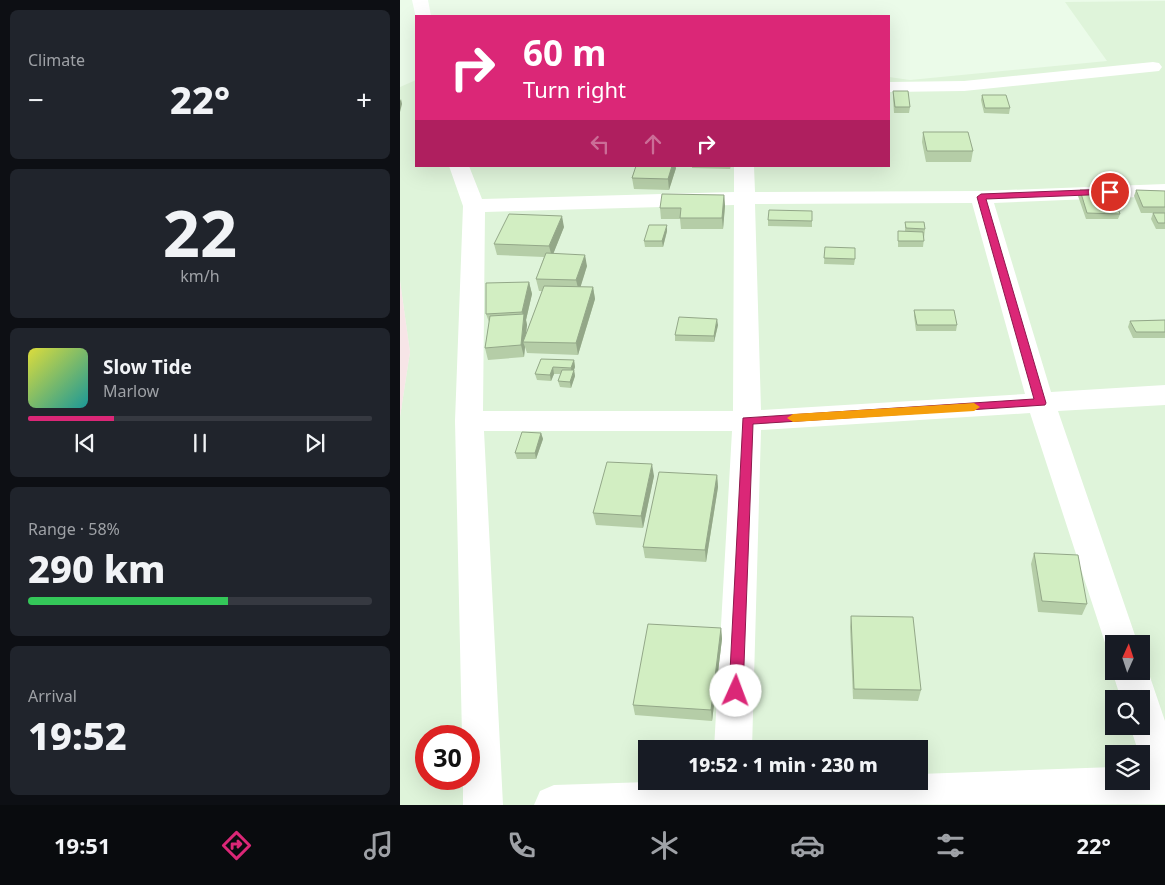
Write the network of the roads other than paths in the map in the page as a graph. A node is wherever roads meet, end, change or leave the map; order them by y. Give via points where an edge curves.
1 (420, 0) edge
2 (423, 15) edge
3 (1160, 71) edge
4 (890, 87) edge
5 (459, 167) edge
6 (744, 167) edge
7 (1165, 190) edge
8 (981, 197) junction
9 (746, 198) junction
10 (474, 206) junction
11 (1165, 395) edge
12 (1041, 403) junction
13 (748, 420) junction
14 (469, 421) junction
15 (1118, 635) edge
16 (1150, 732) edge
17 (734, 740) edge
18 (1165, 776) edge
19 (1165, 785) edge
20 (732, 795) edge
21 (966, 798) edge
22 (483, 805) edge
23 (554, 805) edge

1 - 2 street
3 - 4 street via 964,86
5 - 10 street
6 - 9 street
7 - 8 street
8 - 9 street
8 - 12 street
9 - 10 street
9 - 13 street
10 - 14 street
11 - 12 street
12 - 13 street
12 - 15 street
13 - 14 street
13 - 17 street
14 - 22 street
16 - 18 street
19 - 21 street
20 - 21 street
20 - 23 street

